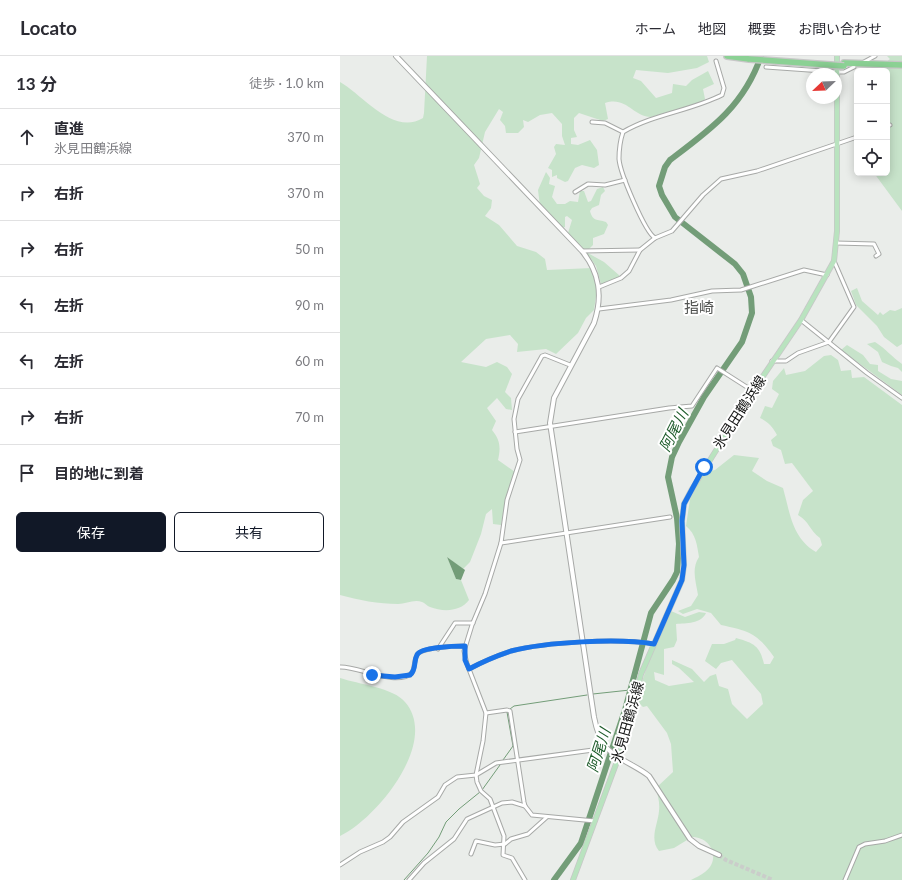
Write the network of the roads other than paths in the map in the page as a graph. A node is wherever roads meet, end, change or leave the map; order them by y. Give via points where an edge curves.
1 (396, 56) edge
2 (727, 56) edge
3 (837, 56) edge
4 (875, 56) edge
5 (748, 57) edge
6 (716, 61) dead end
7 (864, 62) dead end
8 (902, 66) edge
9 (766, 67) dead end
10 (854, 67) dead end
11 (837, 68) edge
12 (806, 70) edge
13 (842, 72) edge
14 (837, 104) edge
15 (592, 122) dead end
16 (623, 132) junction
17 (854, 137) edge
18 (838, 143) junction
19 (625, 180) junction
20 (575, 192) dead end
21 (655, 238) junction
22 (836, 242) junction
23 (640, 250) junction
24 (582, 251) junction
25 (876, 256) dead end
26 (834, 261) junction
27 (827, 275) junction
28 (599, 287) junction
29 (599, 310) junction
30 (801, 320) junction
31 (830, 342) junction
32 (772, 361) junction
33 (570, 365) junction
34 (753, 391) junction
35 (902, 398) edge
36 (550, 427) junction
37 (515, 432) junction
38 (670, 517) dead end
39 (566, 533) junction
40 (501, 543) junction
41 (472, 623) junction
42 (582, 643) junction
43 (654, 644) junction
44 (465, 646) junction
45 (438, 649) junction
46 (340, 666) edge
47 (469, 669) junction
48 (486, 713) junction
49 (607, 748) junction
50 (617, 755) junction
51 (517, 761) junction
52 (476, 775) junction
53 (525, 806) junction
54 (494, 807) junction
55 (547, 817) junction
56 (593, 821) junction
57 (902, 835) edge
58 (505, 844) junction
59 (471, 854) dead end
60 (719, 855) tunnel mouth
61 (340, 865) edge
62 (408, 880) edge
63 (525, 880) edge
64 (573, 880) edge
65 (845, 880) edge

1 - 24 street
2 - 5 highway
3 - 11 main road, 氷見田鶴浜線
4 - 7 street
5 - 8 highway, bridge
6 - 16 street via 724,88 722,95 696,106 645,121
9 - 12 street
10 - 13 street
14 - 18 main road, 氷見田鶴浜線
15 - 16 street via 605,123
16 - 19 street via 619,160
17 - 18 street
18 - 21 street via 721,180 703,195 675,228 668,234
18 - 22 main road, 氷見田鶴浜線
19 - 20 street via 605,185 588,184
19 - 21 street via 644,224
21 - 23 street
22 - 25 street via 874,244 878,254
22 - 26 main road, 氷見田鶴浜線
23 - 24 street
23 - 28 street via 629,271 615,282
24 - 28 street via 592,264
26 - 27 main road, 氷見田鶴浜線
26 - 31 street via 854,306
27 - 29 street via 804,270 736,291 712,291 671,300
27 - 30 main road, 氷見田鶴浜線
28 - 29 street
29 - 33 street
30 - 31 street
30 - 32 main road, 氷見田鶴浜線
31 - 32 street via 786,361
31 - 35 street
32 - 34 main road, 氷見田鶴浜線
33 - 36 street via 554,398
33 - 37 street via 542,356 518,399 514,411
34 - 36 street via 717,368 692,406
34 - 43 main road, 氷見田鶴浜線 via 704,467 684,504 682,580
36 - 37 street
36 - 39 street
37 - 40 street via 520,460 507,500
38 - 39 street
39 - 40 street
39 - 42 street
40 - 41 street via 485,594
41 - 44 street
41 - 45 street via 455,623
42 - 43 street
42 - 47 street via 512,651
42 - 49 street via 594,717
43 - 50 main road, 氷見田鶴浜線 via 638,681 629,723
44 - 45 street via 444,646
44 - 47 street via 465,660
45 - 46 street via 421,650 416,655 415,667 410,675 387,677
47 - 48 street
48 - 51 street via 510,711
48 - 52 street
49 - 50 street
49 - 51 street
50 - 56 main road, 氷見田鶴浜線
50 - 60 street via 649,776 690,839
51 - 52 street via 496,763
51 - 53 street
52 - 54 street via 479,788
52 - 61 street via 457,777 445,785 438,797 403,822 387,840 360,852
53 - 54 street via 508,802
53 - 55 street via 532,815
54 - 58 street
54 - 62 street via 467,819 454,839 424,863
55 - 56 street
55 - 58 street via 528,834 511,839
56 - 64 main road, 氷見田鶴浜線
57 - 65 street via 865,844 859,848
58 - 59 street via 495,845 476,841
58 - 63 street via 503,855 512,858

